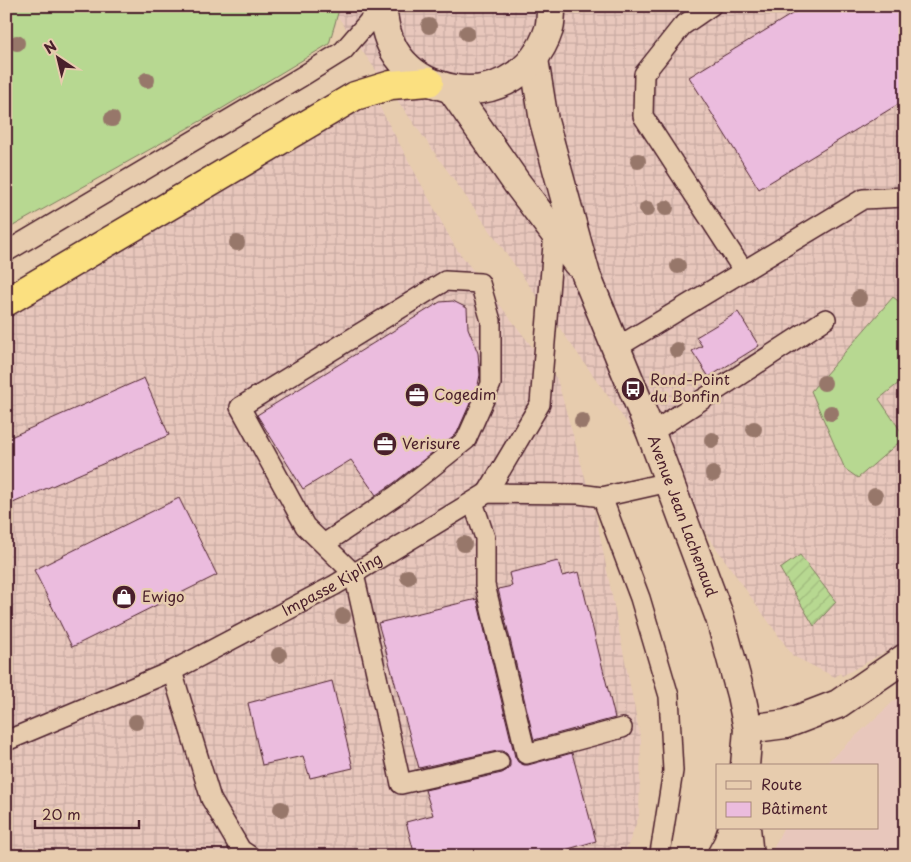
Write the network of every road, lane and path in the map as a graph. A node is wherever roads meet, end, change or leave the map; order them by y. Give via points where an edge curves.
1 (382, 6) edge
2 (570, 6) edge
3 (711, 6) edge
4 (550, 17) edge
5 (534, 59) junction
6 (441, 86) junction
7 (905, 198) edge
8 (554, 232) junction
9 (6, 252) edge
10 (743, 270) junction
11 (586, 275) junction
12 (6, 302) edge
13 (826, 319) dead end
14 (616, 348) junction
15 (651, 433) junction
16 (669, 482) junction
17 (602, 497) junction
18 (480, 498) junction
19 (324, 544) junction
20 (354, 574) junction
21 (905, 658) edge
22 (172, 671) junction
23 (622, 728) dead end
24 (748, 729) junction
25 (6, 741) edge
26 (499, 762) dead end
27 (745, 764) edge
28 (732, 830) edge
29 (746, 830) edge
30 (660, 853) dead end
31 (250, 856) edge
32 (721, 856) edge
33 (749, 856) edge

1 - 6 street via 385,30 395,51 410,69
1 - 9 lane via 343,51
2 - 4 street
3 - 10 lane via 682,26 644,74 642,116
4 - 5 street via 543,44
5 - 6 street via 517,75 497,86 475,91
5 - 11 street, Avenue Jean Lachenaud via 544,121
6 - 8 street, Avenue Jean Lachenaud
6 - 12 highway via 391,85 356,96
7 - 10 lane via 863,199
8 - 11 street, Avenue Jean Lachenaud
8 - 18 lane via 540,404
10 - 14 lane
11 - 14 street, Avenue Jean Lachenaud
13 - 15 lane
14 - 15 street, Avenue Jean Lachenaud
15 - 16 street, Avenue Jean Lachenaud
16 - 17 lane
16 - 24 street, Avenue Jean Lachenaud via 720,618
17 - 18 lane via 579,494
17 - 30 lane via 640,598 669,696 673,771
18 - 20 lane, Impasse Kipling
18 - 23 lane via 486,538 485,585 526,754
19 - 19 lane via 396,495 466,440 491,384 490,321 480,283 444,281 240,407 305,526
19 - 20 lane
20 - 22 lane, Impasse Kipling
20 - 26 lane via 401,784
21 - 24 street via 838,704 786,724
22 - 25 lane, Impasse Kipling
22 - 31 lane via 211,799 241,850
24 - 27 street, Avenue Jean Lachenaud
28 - 32 street
29 - 33 street

